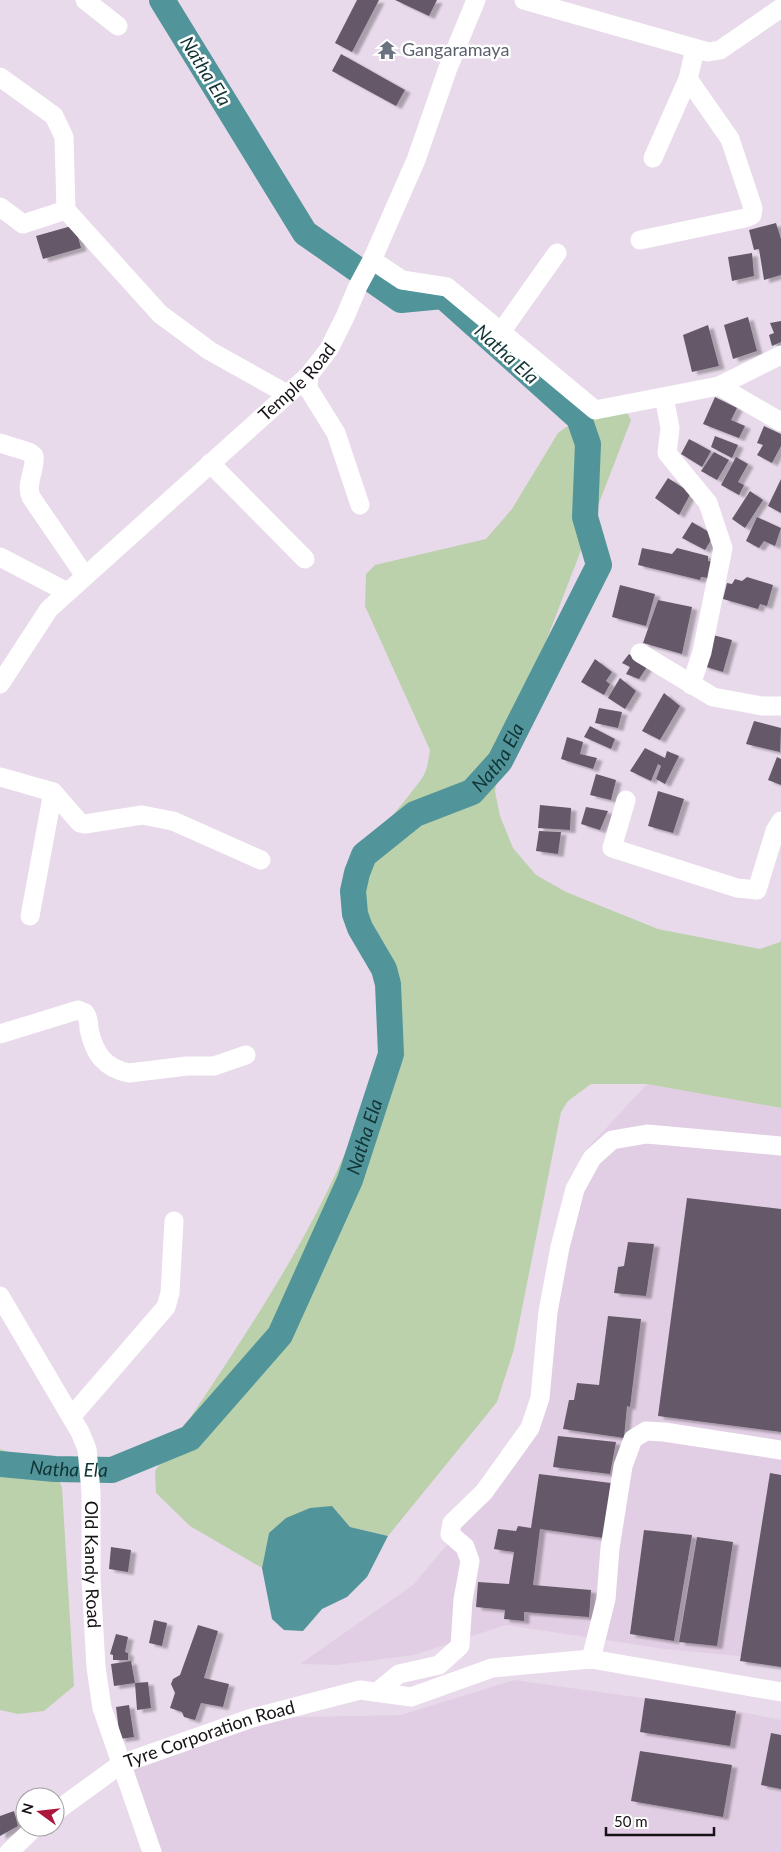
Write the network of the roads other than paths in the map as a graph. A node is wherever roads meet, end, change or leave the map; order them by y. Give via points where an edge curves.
1 (85, 0) edge
2 (476, 0) edge
3 (524, 0) edge
4 (781, 8) edge
5 (118, 26) dead end
6 (695, 49) junction
7 (0, 77) edge
8 (688, 79) junction
9 (653, 158) dead end
10 (0, 207) edge
11 (66, 210) junction
12 (640, 240) dead end
13 (557, 253) dead end
14 (372, 260) junction
15 (502, 332) junction
16 (781, 355) edge
17 (308, 375) junction
18 (720, 386) junction
19 (287, 394) junction
20 (664, 397) junction
21 (781, 422) edge
22 (0, 444) edge
23 (210, 464) junction
24 (360, 505) dead end
25 (0, 557) edge
26 (305, 559) dead end
27 (85, 576) junction
28 (67, 592) junction
29 (640, 653) dead end
30 (0, 684) edge
31 (691, 684) junction
32 (781, 706) edge
33 (0, 777) edge
34 (53, 792) junction
35 (626, 800) dead end
36 (781, 821) edge
37 (261, 860) dead end
38 (30, 916) dead end
39 (0, 1034) edge
40 (246, 1056) dead end
41 (781, 1146) edge
42 (174, 1221) dead end
43 (0, 1296) edge
44 (71, 1417) junction
45 (781, 1450) edge
46 (591, 1660) junction
47 (377, 1692) junction
48 (781, 1692) edge
49 (120, 1764) junction
50 (65, 1805) edge
51 (25, 1837) edge
52 (9, 1852) edge
53 (152, 1852) edge

1 - 5 street
2 - 14 street, Temple Road via 416,160
3 - 6 street
4 - 6 street via 720,50
6 - 8 street
7 - 11 street via 54,116 64,137
8 - 9 street
8 - 12 street via 730,139 753,208 752,215
10 - 11 street via 23,224
11 - 19 street via 160,314 210,351
13 - 15 street
14 - 15 street via 402,280 447,287
14 - 17 street, Temple Road via 328,349
15 - 20 street via 595,410
16 - 18 street
17 - 19 street, Temple Road
17 - 24 street via 308,388 336,433
18 - 20 street
18 - 21 street
19 - 23 street, Temple Road
20 - 31 street via 670,428 667,454 708,503 723,548 702,652
22 - 27 street via 34,456 29,488 31,497
23 - 26 street
23 - 27 street, Temple Road
25 - 28 street
27 - 28 street, Temple Road
28 - 30 street, Temple Road via 49,609
29 - 31 street
31 - 32 street via 713,697
33 - 34 street
34 - 37 street via 80,823 142,815 174,821
34 - 38 street
35 - 36 street via 612,848 737,888 757,890
39 - 40 street via 78,1010 88,1018 91,1035 104,1063 123,1072 214,1066
41 - 47 street via 647,1134 612,1140 592,1158 576,1189 560,1247 548,1312 540,1398 530,1428 484,1492 452,1523 450,1534 466,1547 470,1561 460,1646 439,1665 399,1674
42 - 44 street via 170,1294 166,1307
43 - 44 street, Old Kandy Road
44 - 49 street, Old Kandy Road via 87,1449 96,1667 102,1708
45 - 46 street via 664,1432 646,1431 633,1439 623,1466 606,1599
46 - 47 street, Tyre Corporation Road via 492,1668 411,1698
46 - 48 street, Tyre Corporation Road
47 - 49 street, Tyre Corporation Road via 360,1690 252,1718
49 - 50 street, Tyre Corporation Road
49 - 53 street, Old Kandy Road
51 - 52 street

